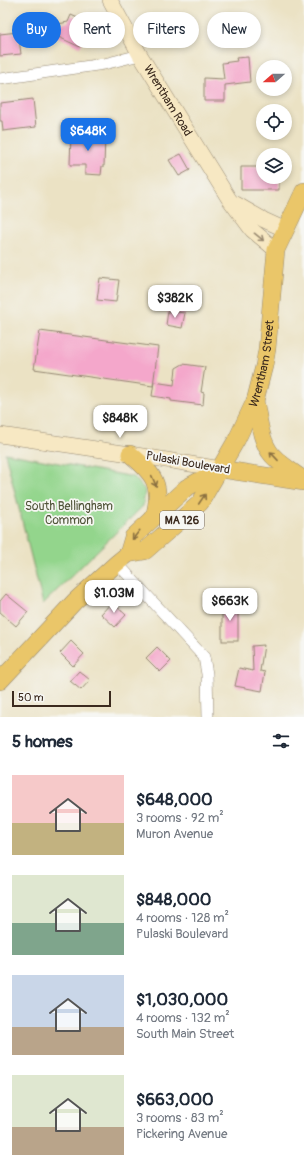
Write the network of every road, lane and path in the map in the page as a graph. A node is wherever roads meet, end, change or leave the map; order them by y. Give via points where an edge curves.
1 (110, 0) edge
2 (140, 55) junction
3 (0, 79) edge
4 (304, 191) edge
5 (229, 199) junction
6 (286, 230) junction
7 (276, 250) junction
8 (255, 401) junction
9 (0, 436) edge
10 (130, 454) junction
11 (221, 469) junction
12 (304, 481) edge
13 (154, 517) junction
14 (123, 559) junction
15 (0, 681) edge
16 (208, 717) edge

1 - 2 main road, Wrentham Road
2 - 3 street via 104,64
2 - 5 main road, Wrentham Road
4 - 6 main road
5 - 6 main road, Wrentham Road
5 -> 7 main road, Wrentham Road via 252,230
6 - 7 main road
7 - 8 main road, Wrentham Street via 267,349
8 - 11 main road, Wrentham Street
12 -> 8 main road via 269,451 264,442
9 - 10 main road, Pulaski Boulevard
10 - 11 main road, Pulaski Boulevard
10 -> 13 main road via 148,470 155,481 158,504
11 - 12 main road, Pulaski Boulevard
11 - 13 main road, MA 126 via 186,488
14 -> 11 main road, MA 126 via 145,551 193,510
13 -> 14 main road, MA 126 via 133,537
14 - 15 main road, MA 126 via 75,601
14 - 16 street via 204,658

